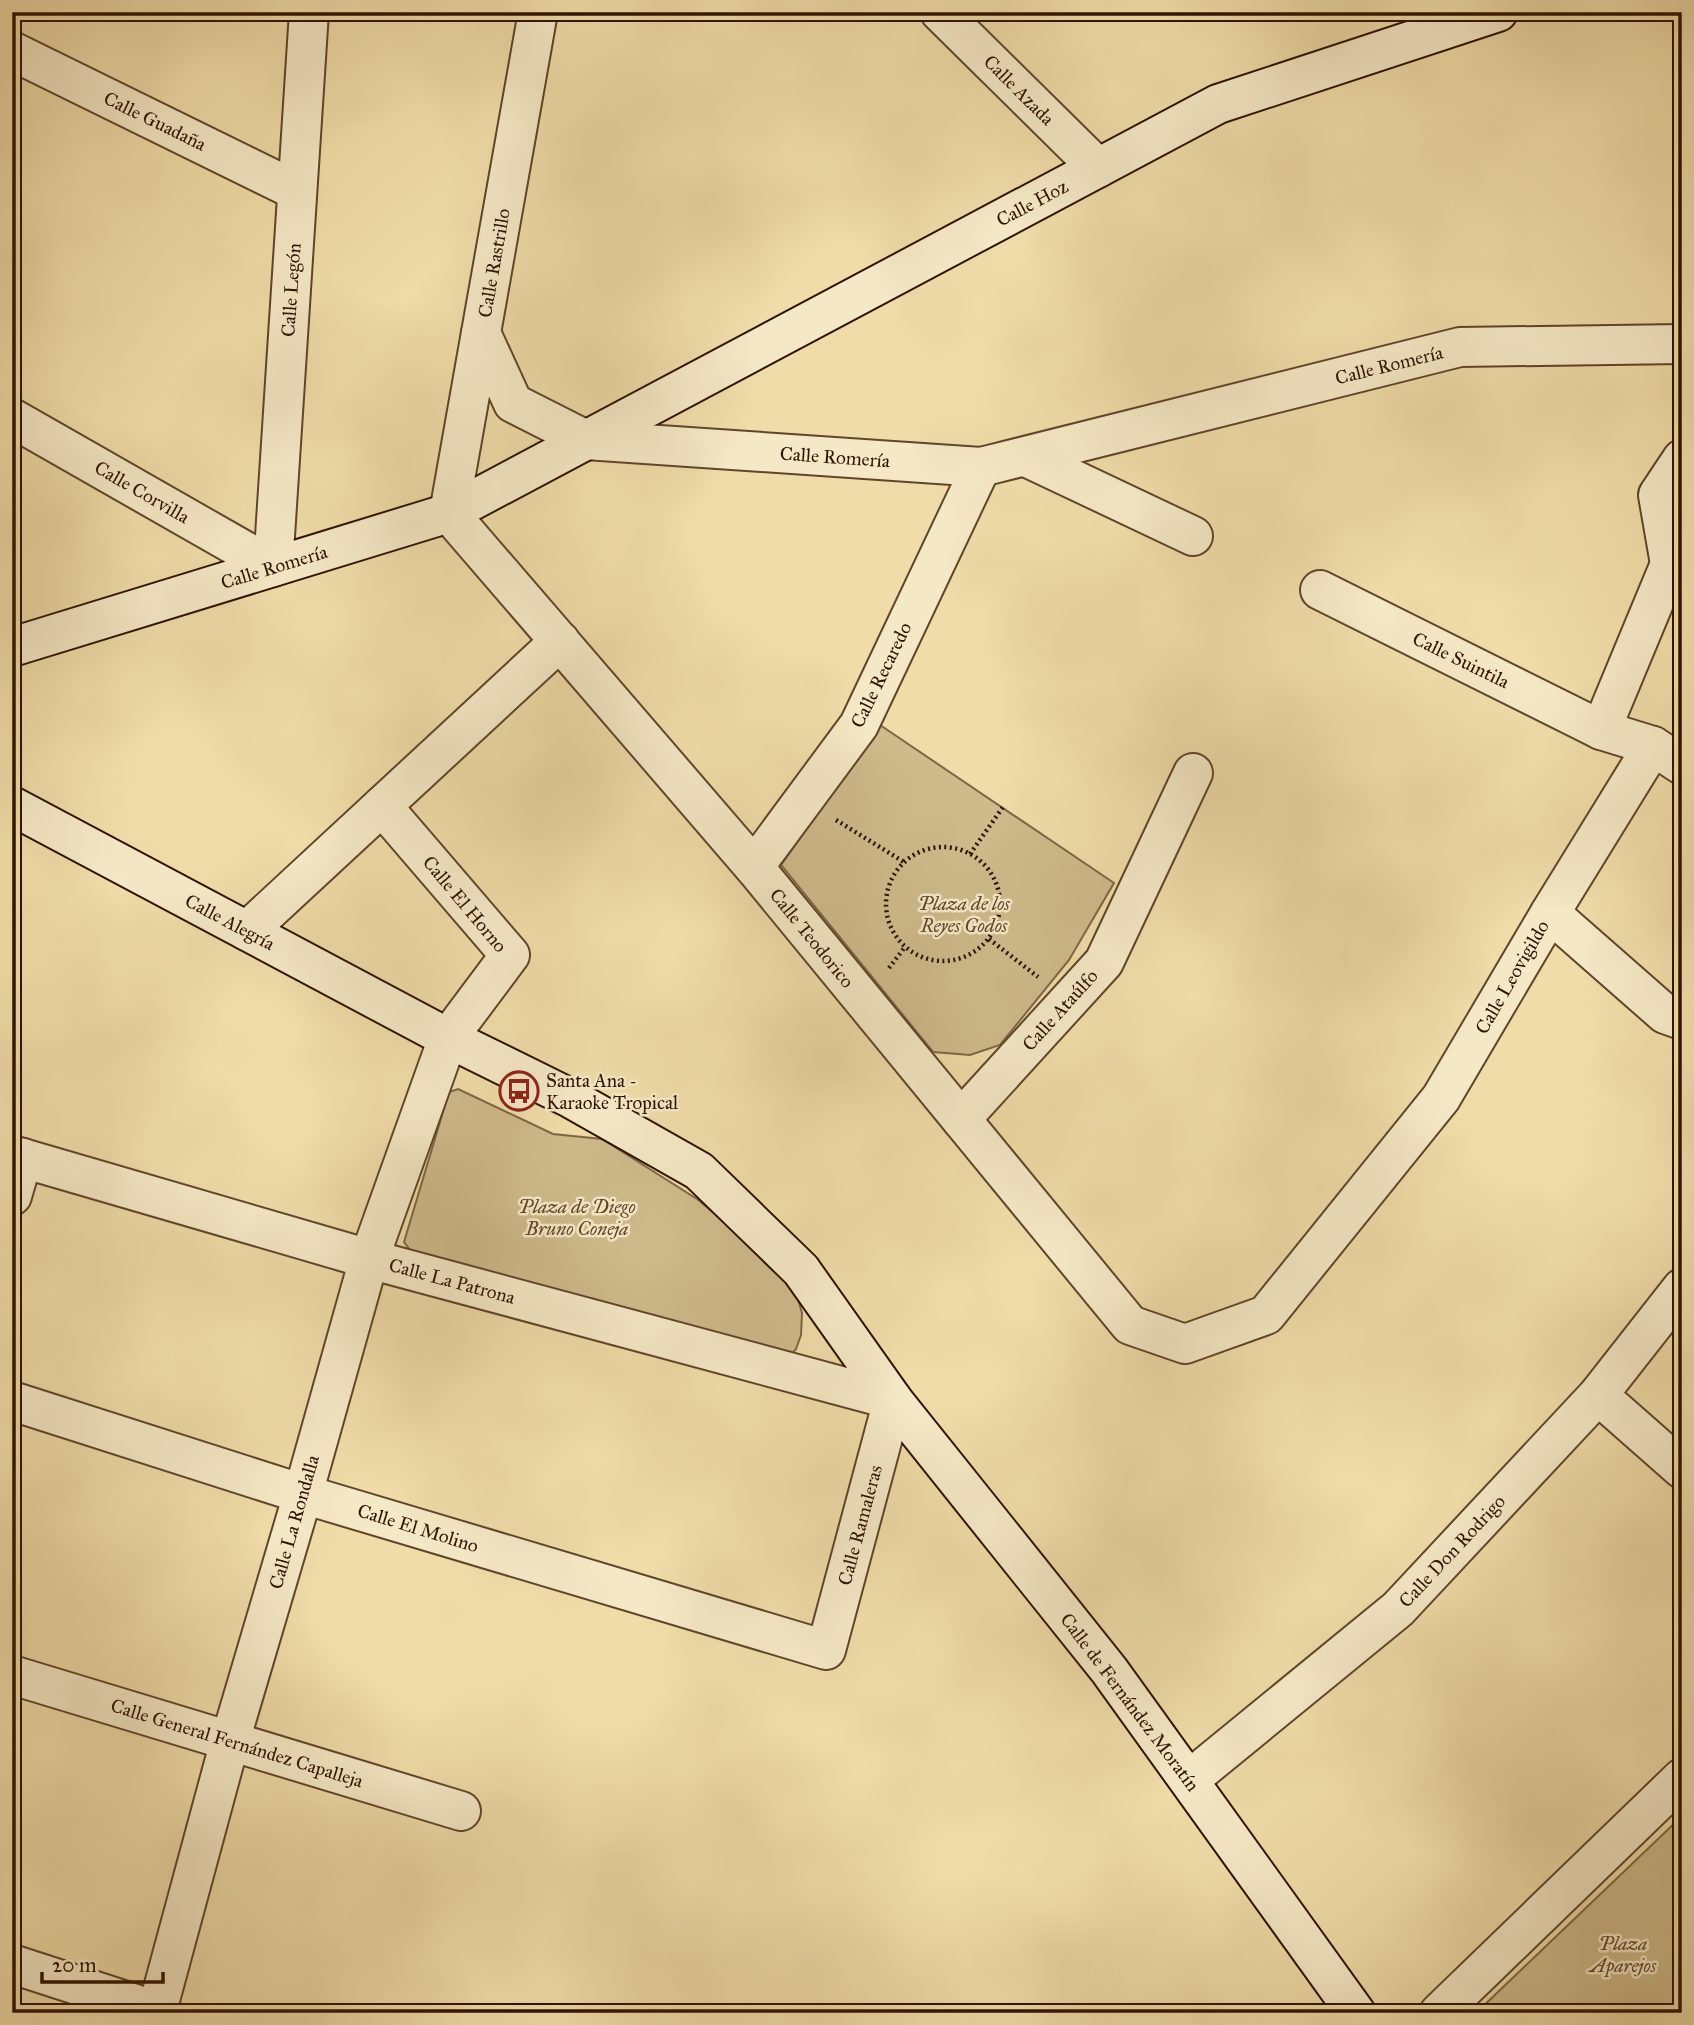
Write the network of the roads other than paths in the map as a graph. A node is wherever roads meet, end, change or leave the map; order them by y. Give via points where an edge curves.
1 (309, 12) edge
2 (538, 12) edge
3 (940, 12) edge
4 (1478, 15) edge
5 (12, 51) edge
6 (1098, 168) junction
7 (297, 191) junction
8 (481, 333) junction
9 (1682, 345) edge
10 (12, 418) edge
11 (586, 440) junction
12 (1026, 457) junction
13 (1682, 459) edge
14 (981, 467) junction
15 (449, 513) junction
16 (1193, 536) dead end
17 (1678, 561) edge
18 (273, 567) junction
19 (1320, 590) dead end
20 (560, 641) junction
21 (12, 647) edge
22 (1601, 730) junction
23 (1667, 755) edge
24 (1193, 774) dead end
25 (12, 806) edge
26 (382, 806) junction
27 (754, 867) junction
28 (1550, 913) junction
29 (247, 931) junction
30 (1682, 1020) edge
31 (448, 1038) junction
32 (961, 1119) junction
33 (17, 1156) edge
34 (12, 1196) edge
35 (369, 1259) junction
36 (1682, 1288) edge
37 (1185, 1344) joint
38 (1598, 1395) junction
39 (893, 1400) junction
40 (12, 1401) edge
41 (1682, 1469) edge
42 (303, 1494) junction
43 (826, 1650) joint
44 (12, 1675) edge
45 (230, 1741) junction
46 (1682, 1778) edge
47 (1189, 1780) junction
48 (461, 1811) dead end
49 (12, 1964) edge
50 (157, 2011) edge
51 (1356, 2013) edge
52 (1439, 2013) edge

1 - 7 street, Calle Legón
2 - 8 street, Calle Rastrillo
3 - 6 street, Calle Azada
4 - 6 street, Calle Hoz via 1218,104
5 - 7 street, Calle Guadaña
6 - 11 street, Calle Hoz
7 - 18 street, Calle Legón
8 - 11 street via 513,403
8 - 15 street, Calle Rastrillo
9 - 12 street, Calle Romería via 1460,347
10 - 18 street, Calle Corvilla
11 - 14 street, Calle Romería
11 - 15 street, Calle Romería
12 - 14 street, Calle Romería
12 - 16 street
13 - 17 street via 1658,495
14 - 27 street, Calle Recaredo via 859,725
15 - 18 street, Calle Romería
15 - 20 street, Calle Teodorico
17 - 22 street
18 - 21 street, Calle Romería
19 - 22 street, Calle Suintila
20 - 26 street
20 - 27 street, Calle Teodorico
22 - 23 street, Calle Leovigildo
23 - 28 street, Calle Leovigildo
24 - 32 street, Calle Ataúlfo via 1104,962
25 - 29 street, Calle Alegría
26 - 29 street
26 - 31 street, Calle El Horno via 510,955
27 - 32 street, Calle Teodorico
28 - 30 street via 1665,1014
28 - 37 street, Calle Leovigildo via 1441,1098 1266,1315
29 - 31 street, Calle Alegría
31 - 35 street, Calle La Rondalla
31 - 39 street via 570,1098 699,1171 801,1270
32 - 37 street, Calle Teodorico via 1130,1325
33 - 34 street
33 - 35 street, Calle La Patrona
35 - 39 street, Calle La Patrona
35 - 42 street, Calle La Rondalla
36 - 38 street, Calle Don Rodrigo
38 - 41 street
38 - 47 street, Calle Don Rodrigo via 1398,1609
39 - 43 street, Calle Ramaleras
39 - 47 street, Calle de Fernández Moratín via 1109,1670
40 - 42 street, Calle El Molino
42 - 43 street, Calle El Molino
42 - 45 street, Calle La Rondalla
44 - 45 street, Calle General Fernández Capalleja
45 - 48 street, Calle General Fernández Capalleja
45 - 50 street, Calle La Rondalla
46 - 52 street
47 - 51 street, Calle de Fernández Moratín
49 - 50 street

